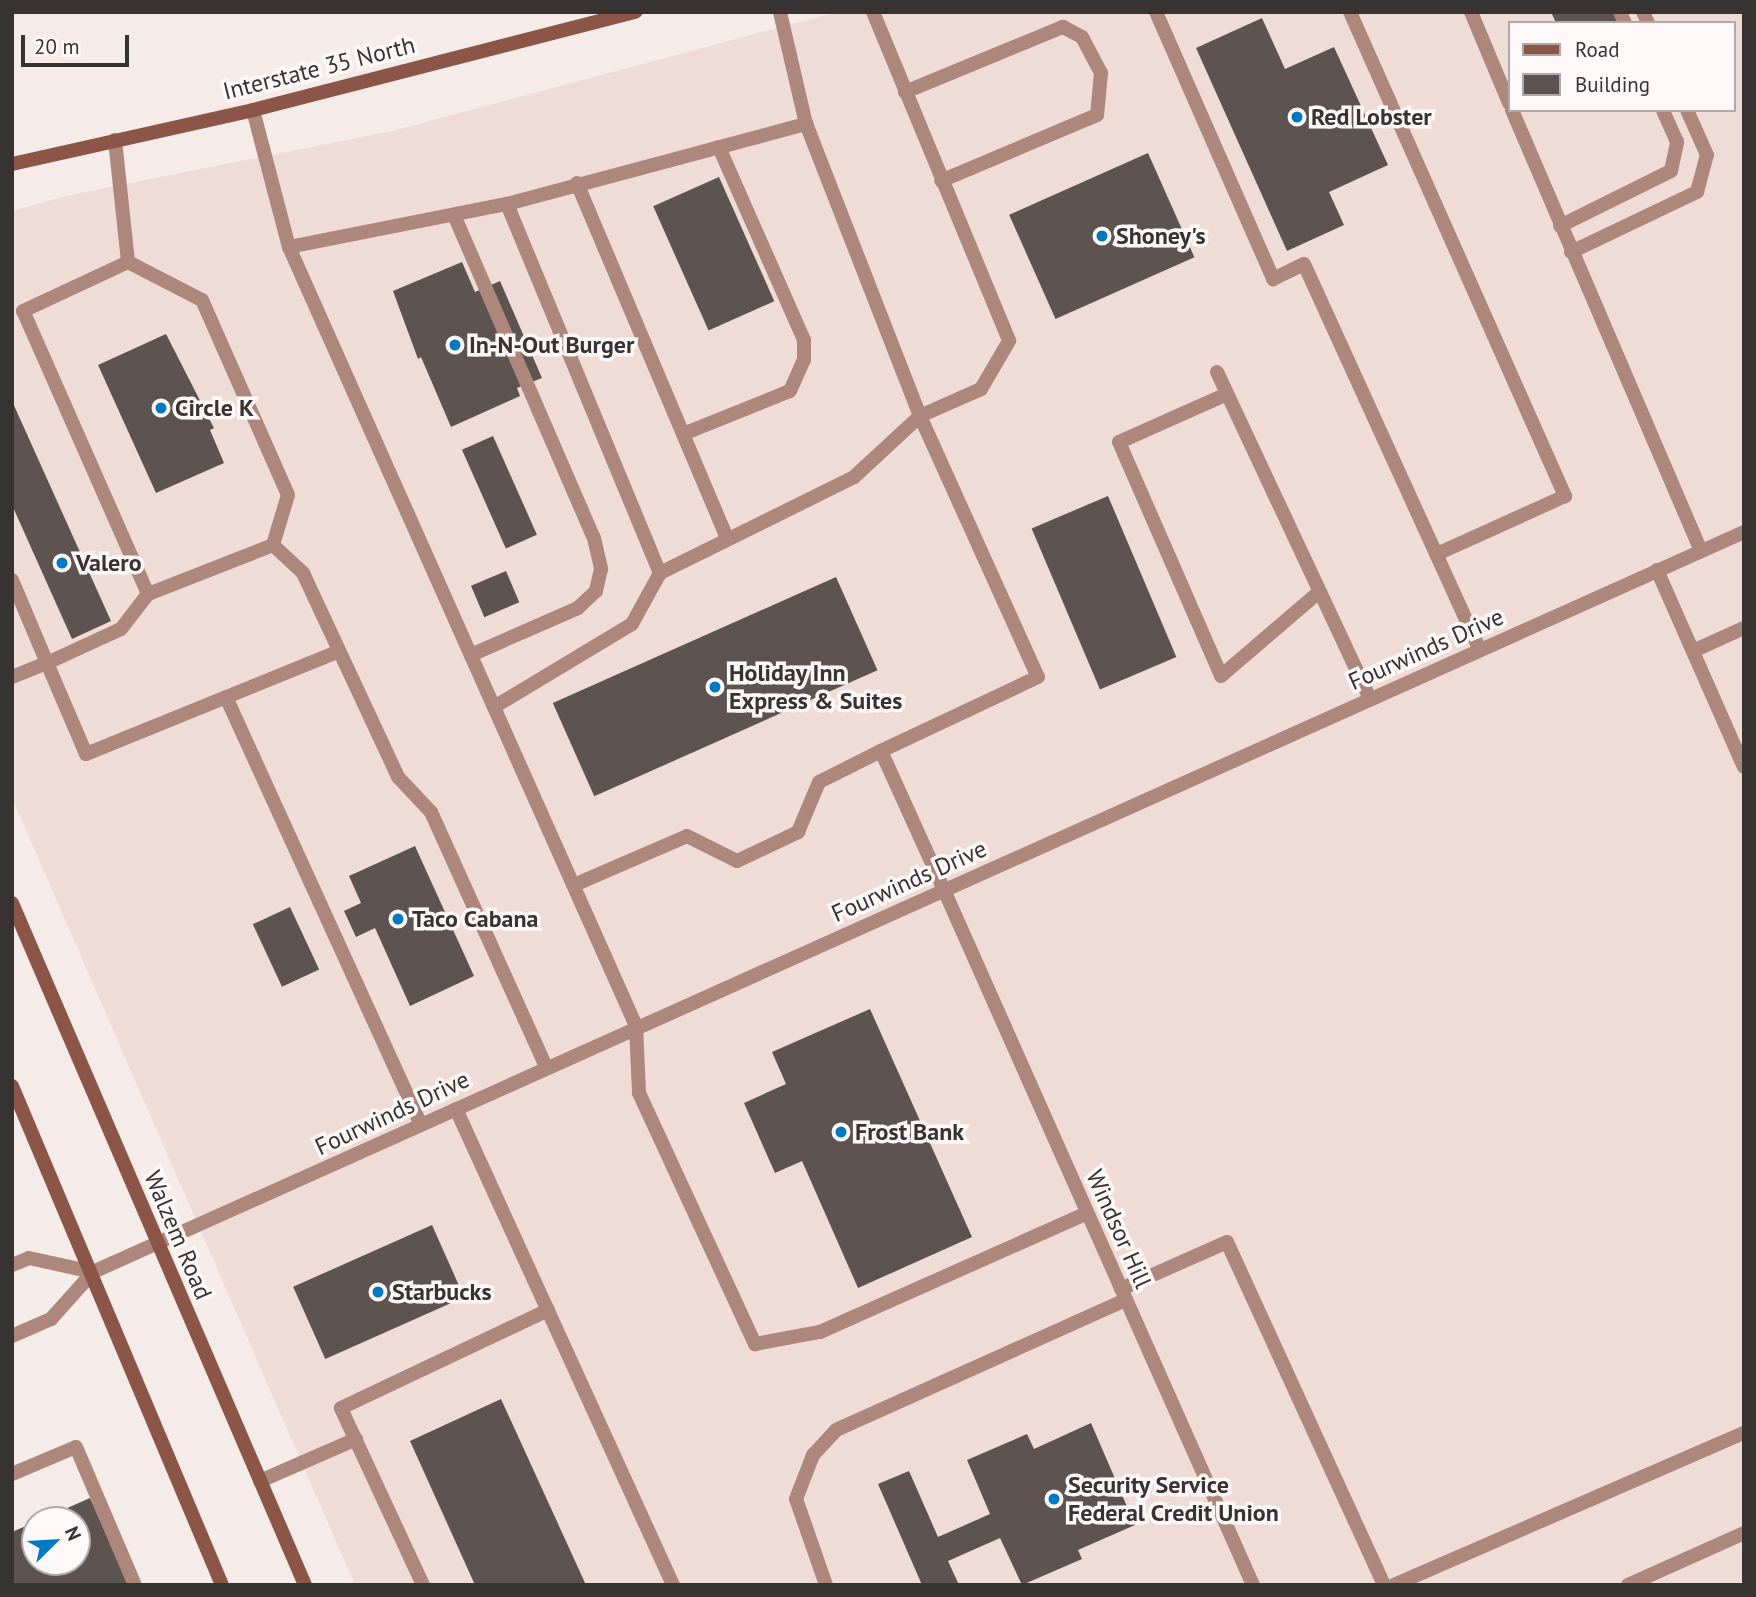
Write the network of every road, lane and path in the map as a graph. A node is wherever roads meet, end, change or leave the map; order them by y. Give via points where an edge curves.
1 (636, 12) edge
2 (780, 12) edge
3 (873, 12) edge
4 (1156, 12) edge
5 (1350, 12) edge
6 (1471, 12) edge
7 (905, 92) junction
8 (1508, 101) edge
9 (253, 110) junction
10 (1513, 112) edge
11 (1664, 112) edge
12 (1688, 112) edge
13 (806, 124) junction
14 (115, 141) junction
15 (719, 147) junction
16 (12, 164) edge
17 (941, 181) junction
18 (577, 183) junction
19 (507, 204) junction
20 (454, 215) junction
21 (1560, 226) junction
22 (289, 247) junction
23 (1571, 252) junction
24 (128, 262) junction
25 (18, 313) edge
26 (1217, 372) dead end
27 (1227, 394) junction
28 (920, 416) junction
29 (683, 434) junction
30 (1744, 532) edge
31 (726, 536) junction
32 (272, 545) junction
33 (1701, 551) junction
34 (1437, 554) junction
35 (1657, 570) junction
36 (660, 572) junction
37 (12, 580) edge
38 (1319, 592) junction
39 (148, 594) junction
40 (1744, 628) edge
41 (1480, 650) junction
42 (1693, 651) junction
43 (337, 652) junction
44 (471, 655) junction
45 (47, 663) junction
46 (12, 677) edge
47 (226, 697) junction
48 (1370, 699) junction
49 (494, 707) junction
50 (881, 751) junction
51 (1744, 767) edge
52 (573, 885) junction
53 (944, 890) junction
54 (12, 903) edge
55 (636, 1026) junction
56 (546, 1068) junction
57 (12, 1086) edge
58 (456, 1109) junction
59 (421, 1125) junction
60 (1087, 1213) junction
61 (158, 1246) junction
62 (12, 1265) edge
63 (93, 1272) junction
64 (1123, 1294) junction
65 (548, 1310) junction
66 (12, 1336) edge
67 (1744, 1433) edge
68 (356, 1439) junction
69 (12, 1474) edge
70 (260, 1481) junction
71 (1744, 1534) edge
72 (135, 1585) edge
73 (222, 1585) edge
74 (306, 1585) edge
75 (423, 1585) edge
76 (673, 1585) edge
77 (826, 1585) edge
78 (1253, 1585) edge
79 (1384, 1585) edge
80 (1394, 1585) edge
81 (1628, 1585) edge

1 - 9 main road, Interstate 35 North
2 - 13 street
3 - 7 street
4 - 34 street via 1273,279 1304,264
5 - 34 street via 1565,496
6 - 8 street
7 - 17 street
7 - 17 street via 1063,27 1082,37 1101,73 1097,115
9 - 14 main road, Interstate 35 North
9 - 22 street
10 - 21 street
11 - 21 street via 1677,142 1671,172
12 - 23 street via 1706,155 1697,192
13 - 15 street
13 - 28 street
14 - 16 main road, Interstate 35 North
14 - 24 street
15 - 18 street
15 - 29 street via 804,340 804,360 790,391
17 - 28 street via 1009,341 982,389
18 - 19 street
18 - 29 street
19 - 20 street
19 - 36 street
20 - 22 street
20 - 44 street via 594,538 601,569 596,591 578,608
21 - 23 street
22 - 44 street
23 - 33 street
24 - 25 street
24 - 32 street via 202,299 288,495
25 - 39 street
26 - 27 street
27 - 38 street
27 - 38 street via 1119,442 1221,676
28 - 31 street via 854,477
28 - 50 street via 1038,677
29 - 31 street
30 - 33 street, Fourwinds Drive
31 - 36 street
32 - 39 street
32 - 43 street via 303,573
33 - 35 street, Fourwinds Drive
34 - 41 street
35 - 41 street, Fourwinds Drive
35 - 42 street
36 - 49 street via 632,624
37 - 45 street
38 - 48 street
39 - 45 street via 121,629
40 - 42 street
41 - 48 street, Fourwinds Drive
42 - 51 street
43 - 47 street
43 - 56 street via 398,777 431,812
44 - 49 street
45 - 46 street
45 - 47 street via 86,754
47 - 59 street
48 - 53 street, Fourwinds Drive
49 - 52 street
50 - 52 street via 819,782 798,832 737,862 687,836
50 - 53 street, Windsor Hill
52 - 55 street
53 - 55 street, Fourwinds Drive
53 - 60 street, Windsor Hill
54 - 61 main road, Walzem Road
55 - 56 street, Fourwinds Drive
55 - 60 street via 639,1093 755,1344 820,1332
56 - 58 street, Fourwinds Drive
57 - 63 main road
58 - 59 street, Fourwinds Drive
58 - 65 street
59 - 61 street, Fourwinds Drive
60 - 64 street, Windsor Hill
61 - 63 street, Fourwinds Drive
61 - 70 main road, Walzem Road
62 - 63 street via 29,1258
63 - 66 street via 51,1319
63 - 73 main road
64 - 77 street via 836,1430 813,1455 796,1499
64 - 78 street, Windsor Hill
64 - 79 street via 1227,1242
65 - 68 street via 341,1408
65 - 76 street
67 - 80 street
68 - 70 street
68 - 75 street
69 - 72 street via 76,1447
70 - 74 main road, Walzem Road
71 - 81 street

